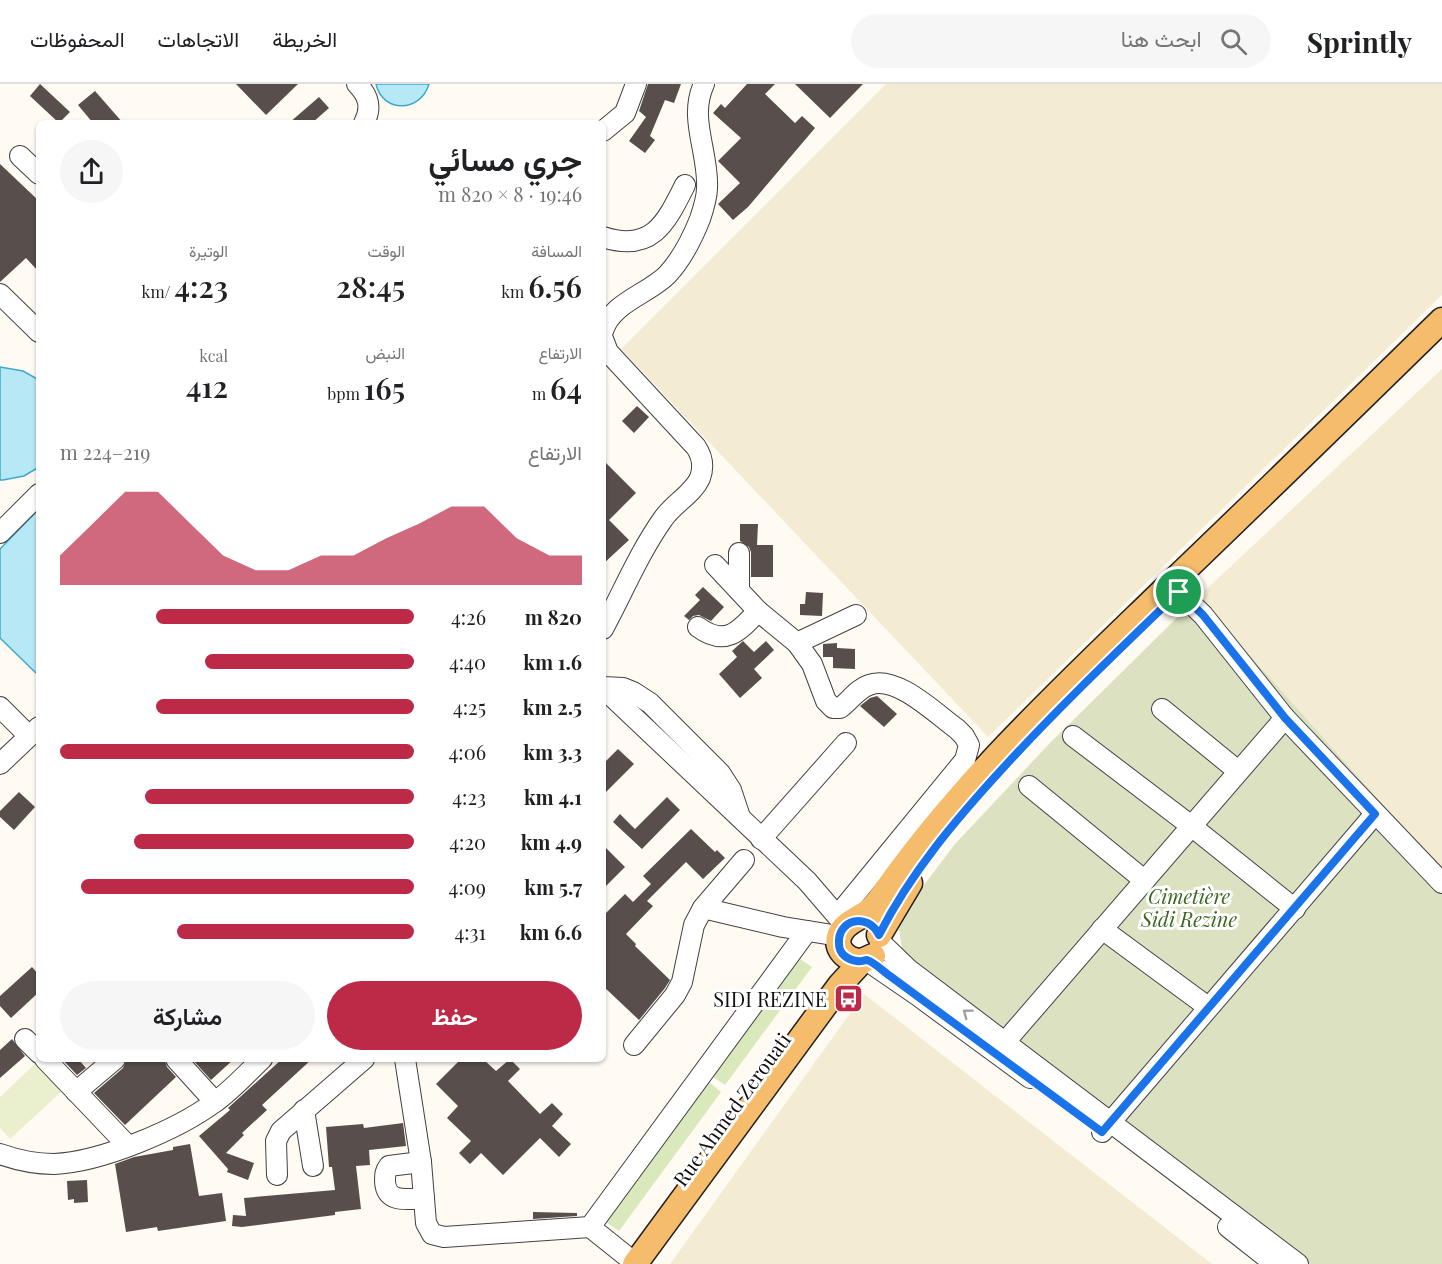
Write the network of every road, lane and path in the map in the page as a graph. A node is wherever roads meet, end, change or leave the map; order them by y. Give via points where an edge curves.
1 (357, 84) edge
2 (636, 84) edge
3 (704, 84) edge
4 (365, 120) edge
5 (606, 129) edge
6 (20, 156) dead end
7 (36, 171) edge
8 (685, 185) dead end
9 (606, 238) edge
10 (0, 294) edge
11 (1442, 320) edge
12 (606, 322) edge
13 (36, 329) edge
14 (1442, 335) edge
15 (606, 347) edge
16 (36, 497) edge
17 (0, 533) edge
18 (739, 553) dead end
19 (715, 565) dead end
20 (739, 590) junction
21 (1179, 592) junction
22 (758, 611) junction
23 (856, 615) dead end
24 (606, 623) edge
25 (698, 627) dead end
26 (797, 643) junction
27 (606, 687) edge
28 (0, 707) edge
29 (1161, 709) dead end
30 (1285, 718) junction
31 (34, 731) edge
32 (1073, 736) dead end
33 (846, 743) dead end
34 (0, 764) edge
35 (1238, 771) junction
36 (1029, 786) dead end
37 (1375, 814) junction
38 (1190, 825) junction
39 (761, 839) junction
40 (744, 860) dead end
41 (1144, 880) junction
42 (1442, 883) edge
43 (703, 908) junction
44 (1295, 909) junction
45 (1102, 929) junction
46 (807, 931) junction
47 (856, 939) junction
48 (1208, 1007) junction
49 (25, 1039) dead end
50 (1005, 1042) junction
51 (634, 1045) dead end
52 (36, 1050) edge
53 (48, 1062) edge
54 (179, 1062) edge
55 (259, 1062) edge
56 (360, 1062) edge
57 (405, 1062) edge
58 (104, 1063) edge
59 (76, 1092) junction
60 (215, 1102) junction
61 (304, 1110) junction
62 (1106, 1127) junction
63 (128, 1146) junction
64 (0, 1154) edge
65 (421, 1162) junction
66 (313, 1166) dead end
67 (277, 1175) dead end
68 (424, 1198) junction
69 (590, 1227) junction
70 (626, 1261) edge
71 (1275, 1264) edge
72 (1298, 1264) edge

1 - 4 street via 368,100
2 - 5 street via 625,113
3 - 12 street via 697,115 707,189 690,243 670,271 613,312
6 - 7 street
8 - 9 street via 667,219 646,237 628,241
10 - 13 street
11 - 47 main road via 1095,656 973,780 916,847
14 - 21 main road
15 - 24 street via 696,447 702,468 698,482 659,525
16 - 17 street
18 - 20 street
19 - 20 street
20 - 22 street
21 - 30 street via 1203,615
21 - 47 main road via 1046,722 979,794 929,854 902,894
22 - 25 street via 733,634 708,635
22 - 26 street
23 - 26 street
26 - 47 street via 812,664 832,708 840,708 862,688 885,682 957,729 969,745 965,760
27 - 39 street via 623,688 650,703 726,781 736,799 740,819
28 - 31 street
29 - 35 street
30 - 35 street
30 - 37 street
31 - 34 street
32 - 38 street
33 - 39 street
35 - 38 street
36 - 41 street
37 - 42 street
37 - 44 street
38 - 41 street
38 - 44 street
39 - 47 street via 807,881
40 - 43 street
41 - 45 street
43 - 46 street
43 - 51 street via 694,925 682,982
44 - 48 street
45 - 48 street
45 - 50 street
46 - 47 street
46 - 69 street
50 -> 47 street via 908,969
47 - 62 street via 908,988
47 - 70 main road via 840,985
48 - 62 street
49 - 52 street
50 - 62 street
53 - 59 street
54 - 60 street
55 - 60 street
56 - 61 street
57 - 65 street
58 - 59 street
59 - 63 street
60 - 63 street
61 - 66 street
61 - 67 street via 278,1136
62 - 71 street
62 - 72 street
63 - 64 street via 54,1164
65 - 68 street
65 - 68 street via 388,1166 385,1187 398,1199
68 - 69 street via 427,1227 440,1237
69 - 70 street

